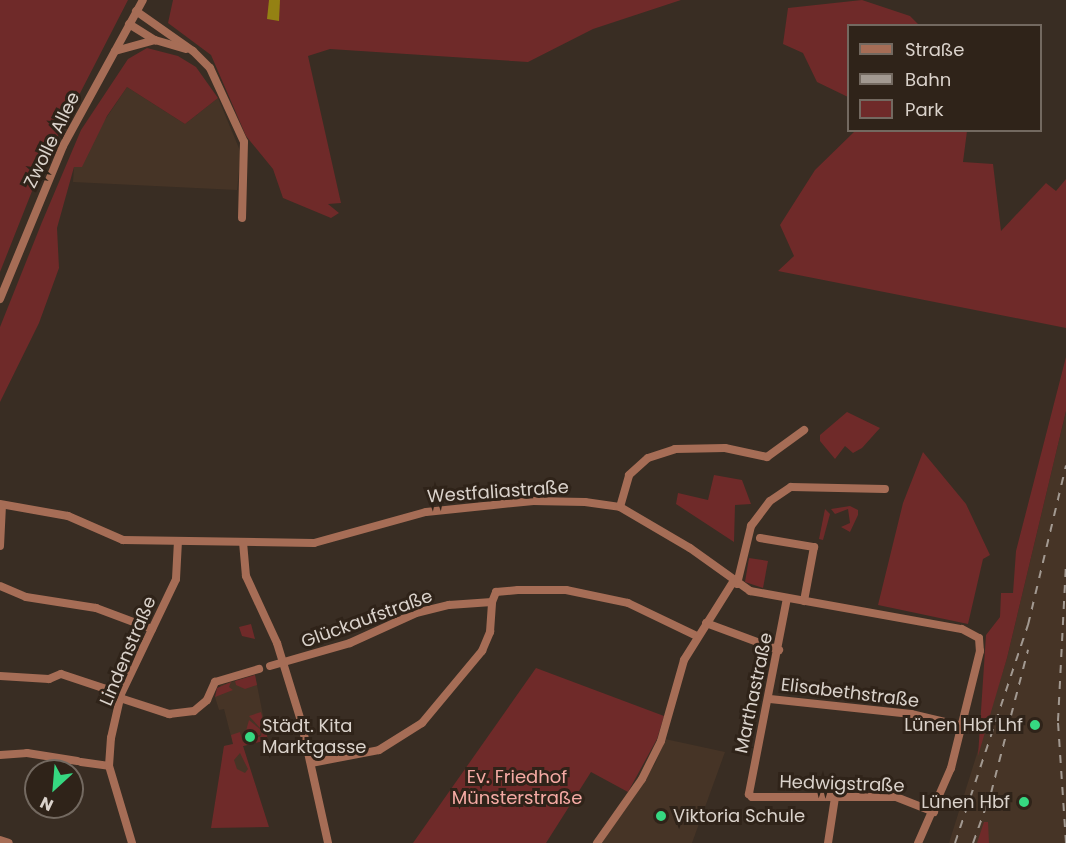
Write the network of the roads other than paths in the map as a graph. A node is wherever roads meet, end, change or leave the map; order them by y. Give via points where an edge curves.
1 (143, 0) edge
2 (136, 11) junction
3 (129, 24) junction
4 (155, 40) junction
5 (193, 51) junction
6 (114, 52) junction
7 (242, 218) dead end
8 (0, 299) edge
9 (804, 430) dead end
10 (885, 489) dead end
11 (1, 504) edge
12 (620, 507) junction
13 (760, 538) dead end
14 (178, 541) junction
15 (243, 542) junction
16 (0, 546) edge
17 (735, 583) junction
18 (0, 586) edge
19 (787, 598) junction
20 (804, 601) junction
21 (492, 602) junction
22 (706, 623) junction
23 (152, 629) junction
24 (697, 636) junction
25 (779, 650) junction
26 (283, 663) junction
27 (270, 666) dead end
28 (259, 669) dead end
29 (0, 675) edge
30 (121, 696) junction
31 (770, 699) junction
32 (962, 726) junction
33 (0, 755) edge
34 (311, 763) junction
35 (109, 765) junction
36 (749, 794) joint
37 (835, 797) junction
38 (934, 812) junction
39 (0, 840) edge
40 (9, 843) edge
41 (132, 843) edge
42 (328, 843) edge
43 (597, 843) edge
44 (828, 843) edge
45 (918, 843) edge

1 - 2 street, Zwolle Allee
2 - 3 street, Zwolle Allee
2 - 5 street
3 - 4 street
3 - 6 street, Zwolle Allee
4 - 5 street
4 - 6 street
5 - 7 street via 210,68 244,142
6 - 8 street, Zwolle Allee via 58,156
9 - 12 street via 767,457 725,448 675,449 648,458 629,475
10 - 17 street via 791,487 770,501 751,526
11 - 14 street via 68,516 115,538
11 - 16 street
12 - 15 street, Westfaliastraße via 564,501 473,506 402,516 314,543
12 - 17 street, Westfaliastraße via 690,548
13 - 20 street via 814,547
14 - 15 street, Westfaliastraße
14 - 23 street, Lindenstraße via 176,579
15 - 26 street via 246,576
17 - 19 street, Westfaliastraße
17 - 22 street
18 - 23 street via 26,597 96,608
19 - 20 street, Westfaliastraße
19 - 25 street, Marthastraße
20 - 32 street, Westfaliastraße via 962,629 979,638 980,651
21 - 24 street, Glückaufstraße via 496,592 576,592 628,603
21 - 26 street, Glückaufstraße via 448,605 416,613 350,643
21 - 34 street via 490,632 482,651 422,723 379,750
22 - 24 street
22 - 25 street
23 - 30 street, Lindenstraße
24 - 43 street via 684,660 661,741 642,779
25 - 31 street, Marthastraße
26 - 27 street, Glückaufstraße
26 - 34 street
28 - 30 street via 215,682 207,700 195,711 169,714
29 - 30 street via 49,679 61,675
30 - 35 street, Lindenstraße
31 - 32 street, Elisabethstraße via 911,714
31 - 36 street, Marthastraße
32 - 38 street
33 - 35 street via 27,753
34 - 42 street
35 - 41 street, Lindenstraße
36 - 37 street, Hedwigstraße
37 - 38 street, Hedwigstraße via 896,797
37 - 44 street
38 - 45 street
39 - 40 street

